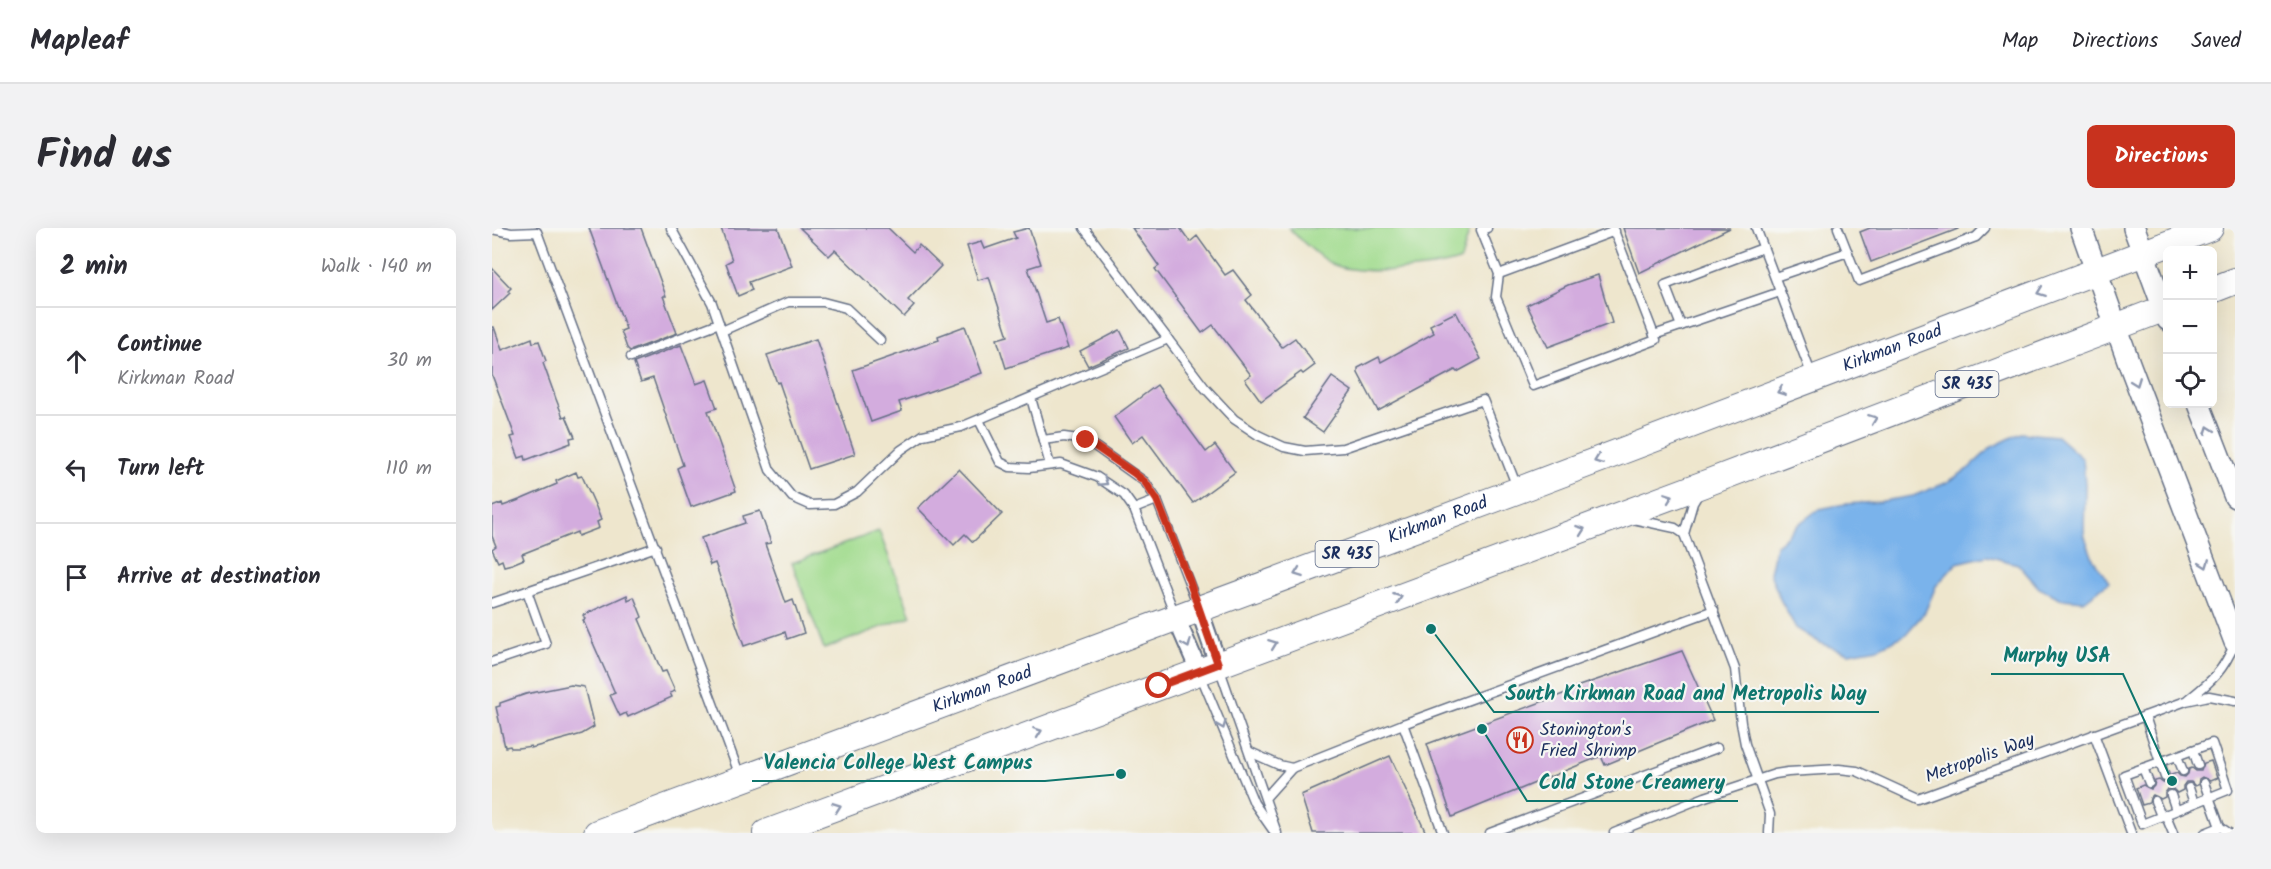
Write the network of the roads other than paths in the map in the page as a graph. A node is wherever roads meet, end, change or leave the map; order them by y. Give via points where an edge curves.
1 (671, 228) edge
2 (1084, 228) edge
3 (1487, 228) edge
4 (1756, 228) edge
5 (1838, 228) edge
6 (1985, 228) edge
7 (2081, 228) edge
8 (2134, 228) edge
9 (2210, 228) edge
10 (492, 229) edge
11 (1614, 230) edge
12 (1763, 248) junction
13 (1848, 252) junction
14 (2144, 253) junction
15 (2096, 271) junction
16 (1499, 274) junction
17 (1775, 277) junction
18 (2235, 281) edge
19 (2217, 288) edge
20 (1780, 292) junction
21 (2163, 304) edge
22 (2163, 313) edge
23 (1682, 326) junction
24 (720, 327) junction
25 (2116, 327) junction
26 (1654, 335) junction
27 (1168, 339) junction
28 (880, 340) dead end
29 (631, 357) dead end
30 (1813, 379) junction
31 (1032, 398) junction
32 (2201, 408) edge
33 (979, 420) junction
34 (1043, 440) junction
35 (1050, 465) junction
36 (1704, 484) junction
37 (1518, 490) junction
38 (2235, 497) edge
39 (1157, 500) junction
40 (1134, 509) junction
41 (1614, 517) junction
42 (1684, 534) junction
43 (656, 547) junction
44 (527, 591) junction
45 (492, 603) edge
46 (1714, 610) junction
47 (1187, 613) junction
48 (2235, 642) edge
49 (492, 662) edge
50 (1209, 668) junction
51 (2186, 701) junction
52 (2235, 701) edge
53 (2145, 716) junction
54 (1403, 724) junction
55 (2094, 734) junction
56 (1717, 748) dead end
57 (2193, 750) junction
58 (1250, 752) junction
59 (2177, 756) junction
60 (2160, 762) junction
61 (2198, 765) dead end
62 (1292, 768) junction
63 (2143, 768) junction
64 (2183, 771) dead end
65 (2165, 777) dead end
66 (741, 779) junction
67 (1758, 780) junction
68 (2149, 783) dead end
69 (2204, 783) dead end
70 (2189, 788) dead end
71 (2171, 795) dead end
72 (1266, 797) junction
73 (2209, 797) junction
74 (2155, 801) dead end
75 (2194, 803) junction
76 (2176, 810) junction
77 (2163, 815) junction
78 (2220, 827) junction
79 (597, 833) edge
80 (766, 833) edge
81 (1276, 833) edge
82 (1443, 833) edge
83 (1490, 833) edge
84 (1614, 833) edge
85 (1769, 833) edge
86 (2131, 833) edge
87 (2173, 833) edge
88 (2205, 833) edge
89 (2229, 833) edge

1 - 24 lane via 712,303
2 - 27 lane
3 - 16 lane via 1481,230
4 - 12 lane
5 - 13 lane
6 - 13 lane via 1976,237 1859,280
7 - 15 street
8 - 14 street
9 - 14 main road, Kirkman Road / SR 435
10 - 43 lane via 537,232
11 - 16 lane
11 - 26 lane
12 - 17 lane
12 - 23 lane via 1665,285
13 - 17 lane
14 - 15 main road, Kirkman Road / SR 435
14 - 21 street
15 - 25 street
15 -> 30 main road, Kirkman Road / SR 435
16 - 26 lane via 1496,297 1533,386 1656,340
17 - 20 lane
18 - 19 main road
20 - 23 lane
20 - 30 lane
22 - 25 main road, SR 435
23 - 26 lane
24 - 28 lane via 788,302 823,302 846,308
24 - 29 lane
24 - 33 lane via 770,470 792,497 810,505 834,504 857,492 922,435
36 -> 25 main road, SR 435
25 -> 48 street
27 - 31 lane
27 - 37 lane via 1234,419 1284,447 1305,451 1343,448 1484,400
30 -> 37 main road, Kirkman Road / SR 435
31 - 33 lane
31 - 34 lane
38 -> 32 street
33 - 35 lane via 1000,462 1010,467
34 - 35 lane
34 - 39 lane via 1086,440 1145,482
35 -> 40 lane via 1061,464 1097,477 1124,495
41 -> 36 main road, SR 435
36 - 42 lane
37 -> 47 main road, Kirkman Road / SR 435
39 - 40 lane
39 - 47 lane
40 - 47 lane
41 - 42 lane via 1651,522
50 -> 41 main road, SR 435
42 - 46 lane
43 - 44 lane
43 - 66 lane
44 - 45 lane
44 - 49 lane via 546,644
46 - 54 lane
46 - 67 lane via 1736,669 1740,723
47 - 50 street
47 -> 50 street
47 - 66 main road, Kirkman Road / SR 435
48 - 51 lane via 2225,665
50 - 58 lane
80 -> 50 main road, SR 435
50 -> 81 lane via 1254,803
51 - 52 lane via 2210,696
51 - 53 lane, Metropolis Way
53 - 55 lane, Metropolis Way
53 - 60 lane
54 - 62 lane
54 - 82 lane
55 - 67 lane, Metropolis Way via 1917,799 1857,771 1788,772
55 - 86 lane
56 - 83 lane
57 - 59 lane
57 - 61 lane
57 - 73 lane via 2212,743 2228,790
58 - 62 lane
58 - 72 lane
59 - 60 lane
59 - 64 lane
60 - 63 lane
60 - 65 lane
62 - 72 lane
63 - 68 lane
63 - 77 lane via 2124,775 2142,824
66 - 79 main road, Kirkman Road / SR 435
67 - 84 lane, Metropolis Way
67 - 85 lane via 1770,814
69 - 73 lane
70 - 75 lane
71 - 76 lane
72 - 81 lane
73 - 75 lane
73 - 78 lane
74 - 77 lane
75 - 76 lane
76 - 77 lane
77 - 87 lane
78 - 88 lane
78 - 89 lane

